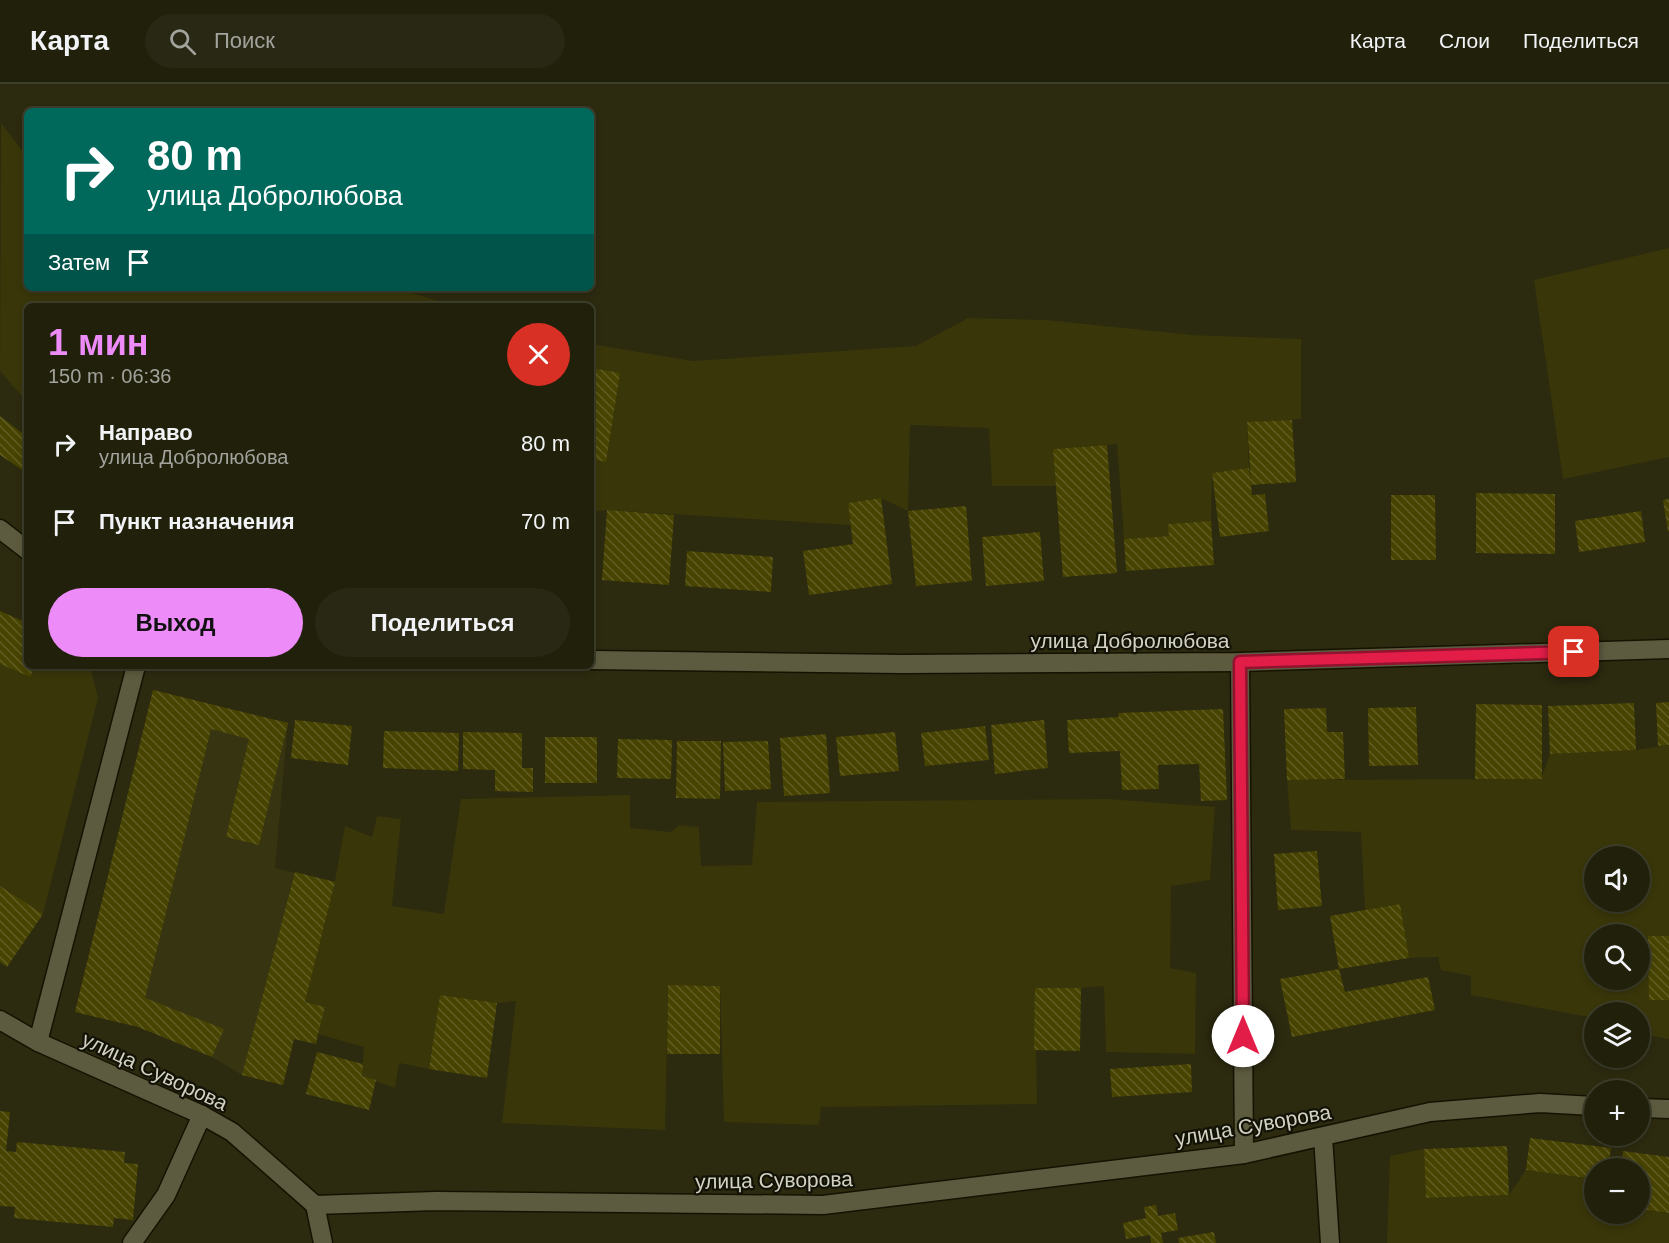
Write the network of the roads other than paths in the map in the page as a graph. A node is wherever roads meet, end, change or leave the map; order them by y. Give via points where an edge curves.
1 (0, 529) edge
2 (24, 548) edge
3 (1669, 649) edge
4 (594, 660) edge
5 (1240, 662) junction
6 (135, 669) edge
7 (0, 1020) edge
8 (38, 1042) junction
9 (1584, 1105) edge
10 (1650, 1108) edge
11 (1669, 1109) edge
12 (202, 1114) junction
13 (1323, 1137) junction
14 (1244, 1154) junction
15 (315, 1205) junction
16 (132, 1243) edge
17 (323, 1243) edge
18 (1330, 1243) edge

1 - 2 street
3 - 5 street, улица Добролюбова
4 - 5 street, улица Добролюбова via 903,664
5 - 14 street
6 - 8 street
7 - 8 street, улица Суворова
8 - 12 street, улица Суворова
9 - 13 street, улица Суворова via 1540,1103 1430,1112
10 - 11 street
12 - 15 street, улица Суворова via 232,1132
12 - 16 street via 166,1195
13 - 14 street, улица Суворова
13 - 18 street
14 - 15 street, улица Суворова via 823,1205 436,1201
15 - 17 street

